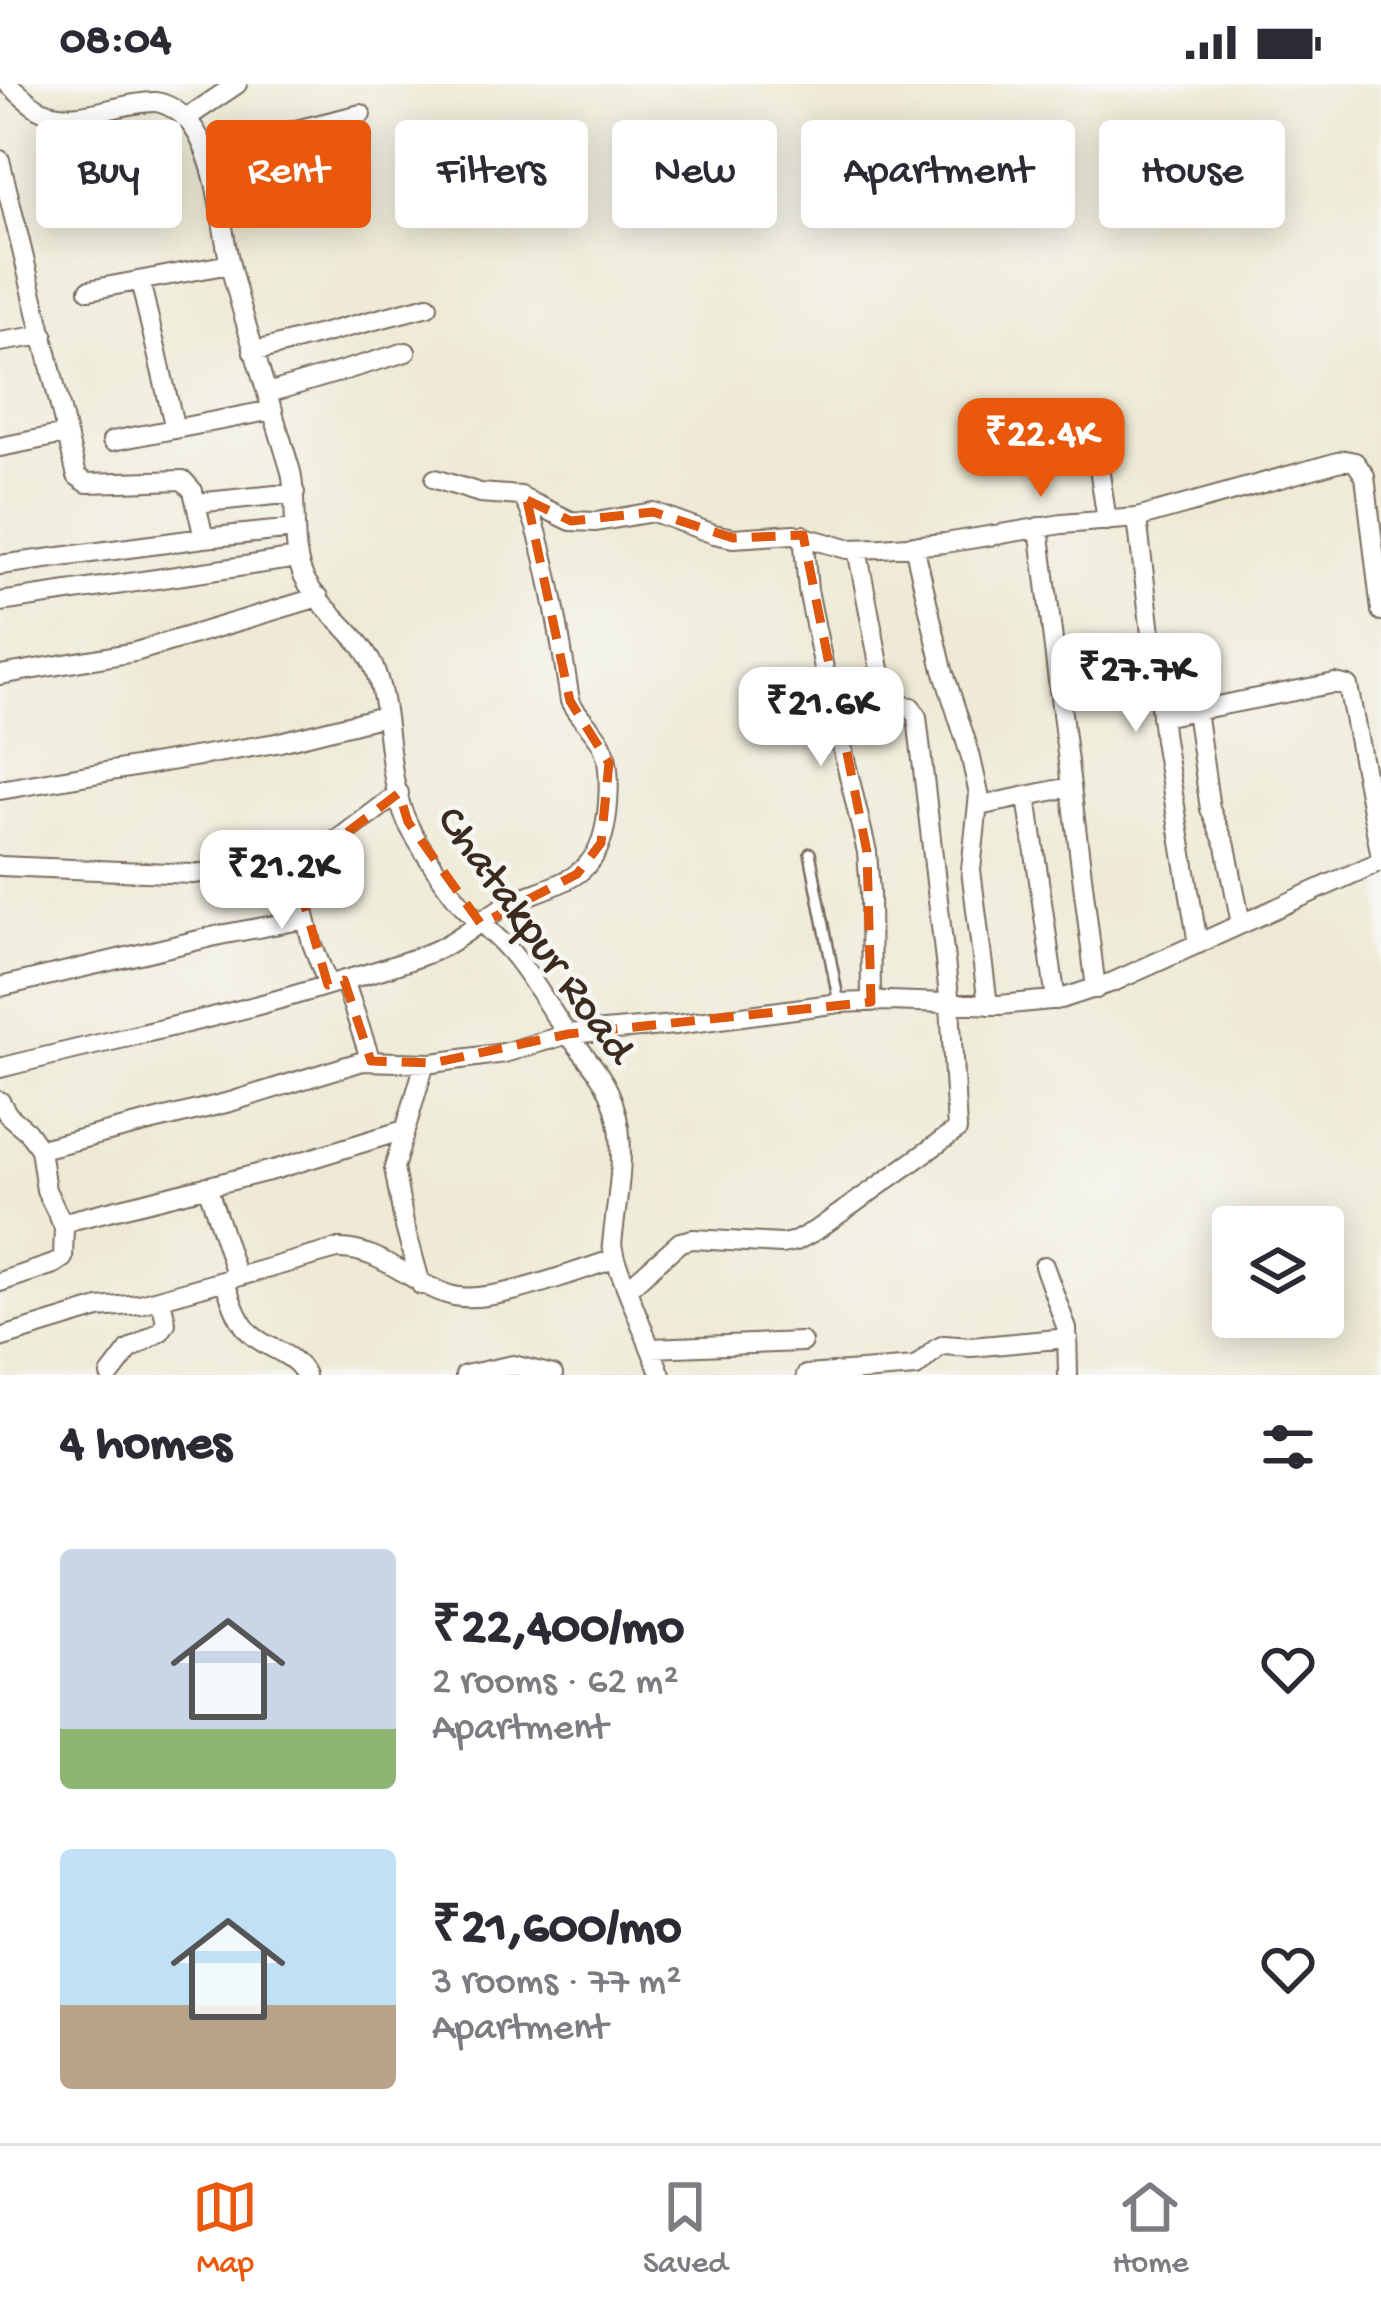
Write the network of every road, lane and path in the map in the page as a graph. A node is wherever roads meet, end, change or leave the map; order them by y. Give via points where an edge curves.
1 (8, 84) edge
2 (237, 84) edge
3 (361, 114) dead end
4 (185, 119) junction
5 (337, 120) edge
6 (206, 152) edge
7 (0, 160) edge
8 (223, 228) edge
9 (230, 264) junction
10 (140, 281) junction
11 (89, 290) dead end
12 (428, 307) dead end
13 (44, 335) junction
14 (0, 342) edge
15 (254, 352) junction
16 (406, 352) dead end
17 (270, 401) junction
18 (175, 429) junction
19 (65, 434) junction
20 (1094, 434) dead end
21 (112, 442) dead end
22 (0, 447) edge
23 (435, 479) dead end
24 (295, 493) junction
25 (526, 500) junction
26 (196, 503) junction
27 (1137, 518) junction
28 (1107, 521) junction
29 (1039, 527) junction
30 (296, 530) junction
31 (803, 535) junction
32 (204, 538) junction
33 (914, 545) junction
34 (857, 548) junction
35 (298, 558) junction
36 (0, 566) edge
37 (319, 597) junction
38 (0, 602) edge
39 (1381, 611) edge
40 (0, 675) edge
41 (1196, 710) junction
42 (384, 716) junction
43 (1161, 717) junction
44 (1070, 787) junction
45 (0, 790) edge
46 (399, 793) junction
47 (1027, 797) junction
48 (979, 806) junction
49 (810, 853) dead end
50 (291, 859) junction
51 (1381, 859) edge
52 (0, 866) edge
53 (307, 919) junction
54 (1241, 923) junction
55 (482, 924) junction
56 (1198, 944) junction
57 (336, 983) junction
58 (0, 988) edge
59 (1096, 989) junction
60 (1056, 1000) junction
61 (871, 1002) junction
62 (838, 1003) junction
63 (950, 1004) junction
64 (988, 1005) junction
65 (568, 1034) junction
66 (370, 1061) junction
67 (425, 1063) junction
68 (0, 1068) edge
69 (3, 1111) edge
70 (404, 1130) junction
71 (40, 1149) junction
72 (207, 1186) junction
73 (64, 1227) junction
74 (615, 1259) junction
75 (1044, 1266) dead end
76 (231, 1279) junction
77 (0, 1282) edge
78 (421, 1285) junction
79 (627, 1289) junction
80 (161, 1298) junction
81 (0, 1337) edge
82 (1068, 1339) junction
83 (802, 1342) dead end
84 (651, 1348) junction
85 (478, 1373) edge
86 (110, 1375) edge
87 (305, 1375) edge
88 (554, 1375) edge
89 (661, 1375) edge
90 (806, 1375) edge
91 (1068, 1375) edge

1 - 4 street via 56,116 156,102
2 - 4 street
3 - 5 street
4 - 6 street, Chatakpur Road
7 - 13 street
8 - 9 street, Chatakpur Road
9 - 10 street
9 - 15 street, Chatakpur Road
10 - 11 street
10 - 18 street
12 - 15 street
13 - 14 street
13 - 19 street
15 - 17 street, Chatakpur Road
16 - 17 street
17 - 18 street
17 - 24 street, Chatakpur Road
18 - 21 street
19 - 22 street
19 - 26 street via 81,480 183,480
20 - 28 street
23 - 25 street
24 - 26 street
24 - 30 street, Chatakpur Road
25 - 31 street via 571,521 652,512 733,538
25 - 55 street via 570,700 609,763 607,812 601,843 577,874
26 - 32 street
27 - 28 street
27 - 39 street via 1355,462 1364,476
27 - 43 street
28 - 29 street
29 - 33 street
29 - 44 street
30 - 32 street
30 - 35 street, Chatakpur Road
31 - 34 street
31 - 61 street via 817,637 867,852
32 - 36 street
33 - 34 street
33 - 48 street
34 - 63 street via 885,694 917,717
35 - 37 street, Chatakpur Road
35 - 38 street
37 - 40 street via 134,652
37 - 42 street, Chatakpur Road via 369,656
41 - 43 street
41 - 51 street via 1348,686
41 - 54 street via 1210,809
42 - 45 street via 276,743
42 - 46 street, Chatakpur Road
43 - 56 street
44 - 47 street
44 - 59 street
46 - 50 street via 337,840
46 - 55 street, Chatakpur Road via 408,822
47 - 48 street
47 - 60 street
48 - 64 street via 971,870
49 - 62 lane
50 - 52 street via 193,874
50 - 53 street
51 - 54 street
53 - 57 street via 317,959
53 - 58 street
54 - 56 street
55 - 57 street via 436,951
55 - 65 street, Chatakpur Road
56 - 59 street
57 - 66 street
57 - 68 street
59 - 60 street
60 - 64 street
61 - 62 street
61 - 63 street
62 - 65 street
63 - 64 street
63 - 79 street via 957,1130 796,1241 693,1239
65 - 67 street
65 - 74 street, Chatakpur Road via 617,1113
66 - 67 street
66 - 71 street
67 - 70 street
69 - 71 street
70 - 72 street
70 - 78 street via 394,1168
71 - 73 street via 46,1190
72 - 73 street
72 - 76 street
73 - 77 street via 63,1258
74 - 78 street via 473,1298
74 - 79 street, Chatakpur Road
75 - 82 street
76 - 78 street via 348,1249
76 - 80 street
76 - 87 street via 251,1335 298,1362
79 - 84 street, Chatakpur Road
80 - 81 street
80 - 86 street via 161,1331
82 - 90 street via 944,1346 916,1367
82 - 91 street
83 - 84 street
84 - 89 street, Chatakpur Road
85 - 88 street via 513,1365

